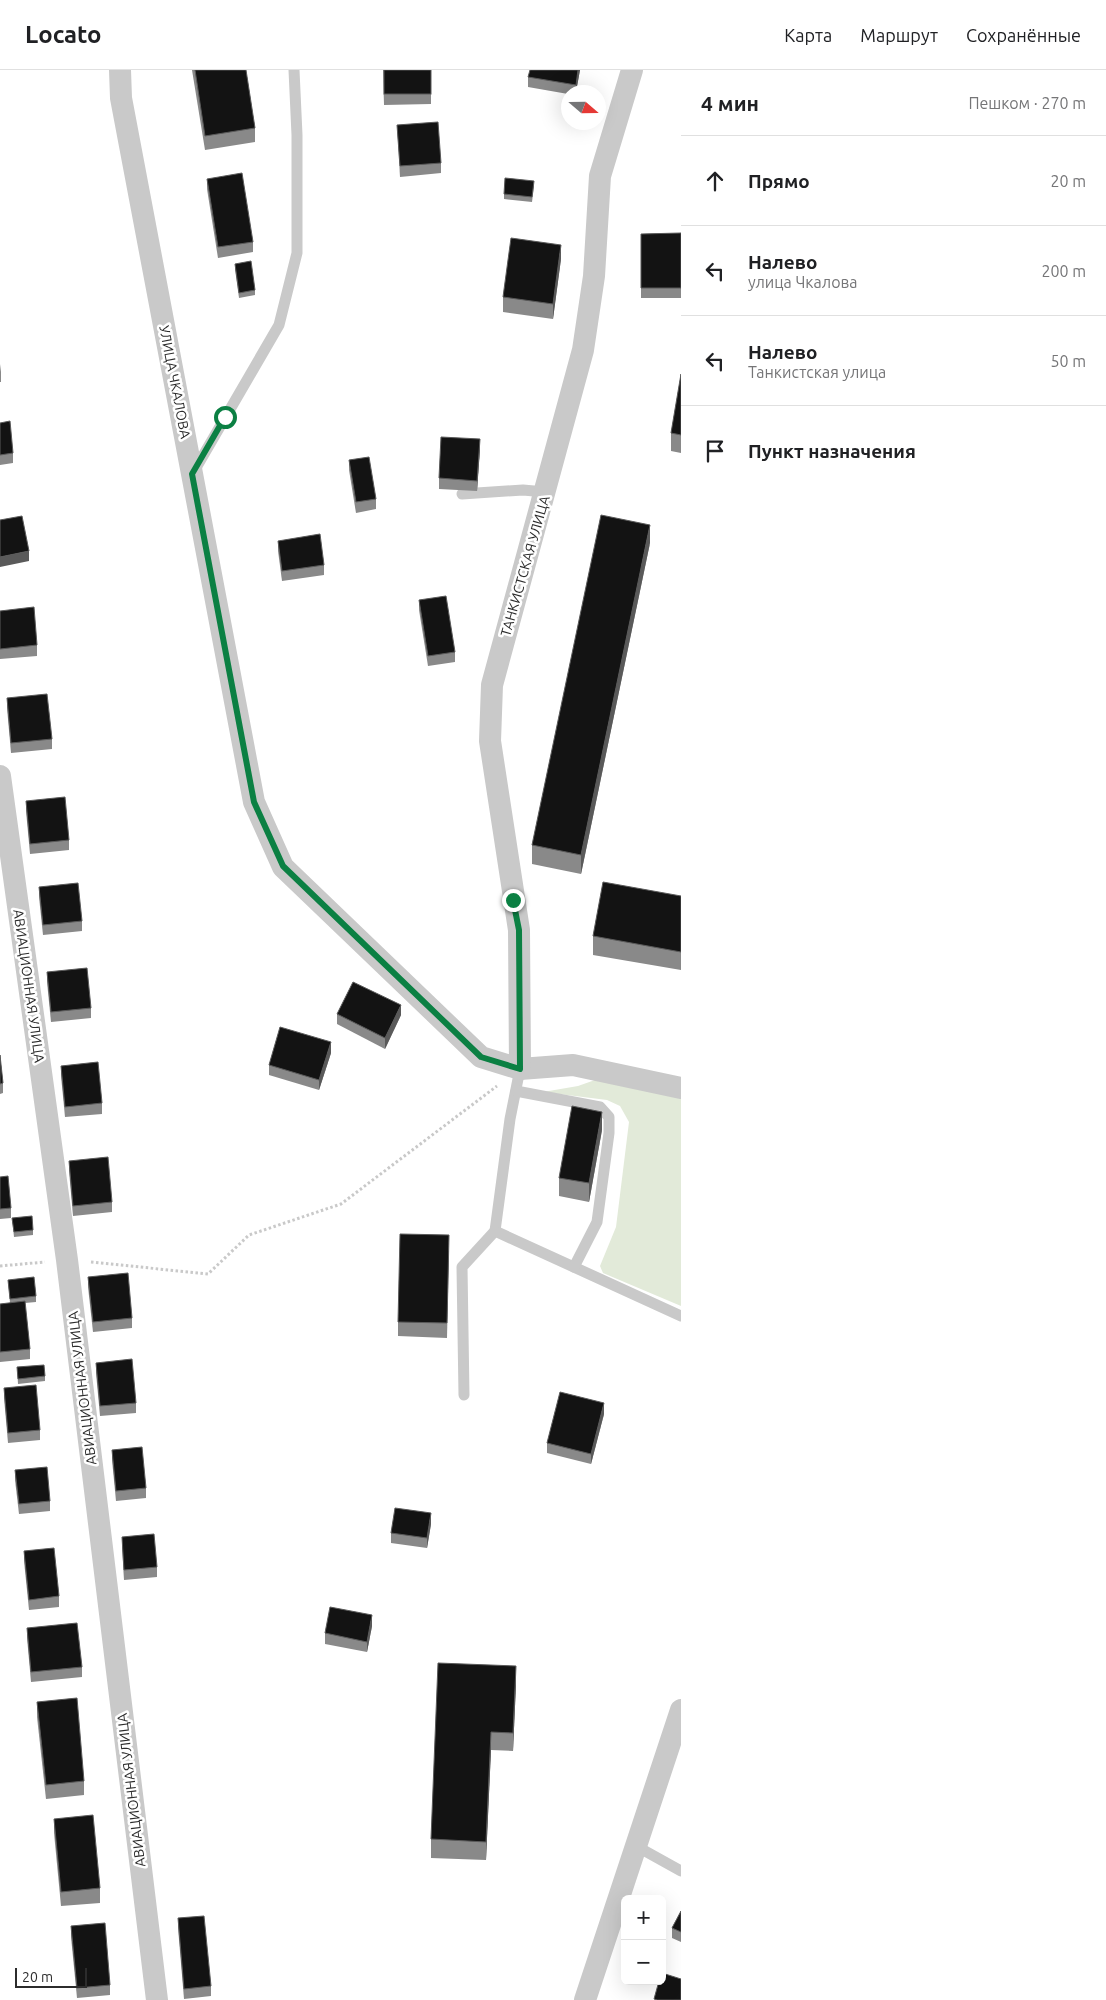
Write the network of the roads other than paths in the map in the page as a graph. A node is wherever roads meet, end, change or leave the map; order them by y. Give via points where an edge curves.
1 (107, 70) edge
2 (120, 70) edge
3 (294, 70) edge
4 (632, 70) edge
5 (121, 98) junction
6 (192, 474) junction
7 (545, 492) junction
8 (462, 494) dead end
9 (0, 776) edge
10 (518, 1080) junction
11 (681, 1088) edge
12 (495, 1231) junction
13 (574, 1267) junction
14 (681, 1316) edge
15 (464, 1395) dead end
16 (681, 1710) edge
17 (636, 1846) junction
18 (681, 1871) edge
19 (157, 2000) edge
20 (585, 2000) edge

1 - 5 street
2 - 5 street, УЛИЦА ЧКАЛОВА
3 - 6 lane via 297,253 284,307 279,325
4 - 7 street, ТАНКИСТСКАЯ УЛИЦА via 600,176 594,276 583,350
5 - 6 street, УЛИЦА ЧКАЛОВА
6 - 10 street, УЛИЦА ЧКАЛОВА via 254,802 283,866 481,1057
7 - 8 lane via 523,490
7 - 10 street, ТАНКИСТСКАЯ УЛИЦА via 492,684 490,742 519,930
9 - 19 street, АВИАЦИОННАЯ УЛИЦА via 67,1260
10 - 11 street, УЛИЦА ЧКАЛОВА via 573,1065
10 - 12 lane
10 - 13 lane via 600,1107 609,1117 610,1133 597,1222
12 - 13 lane
12 - 15 lane via 462,1267
13 - 14 lane
16 - 17 street
17 - 18 lane
17 - 20 street

